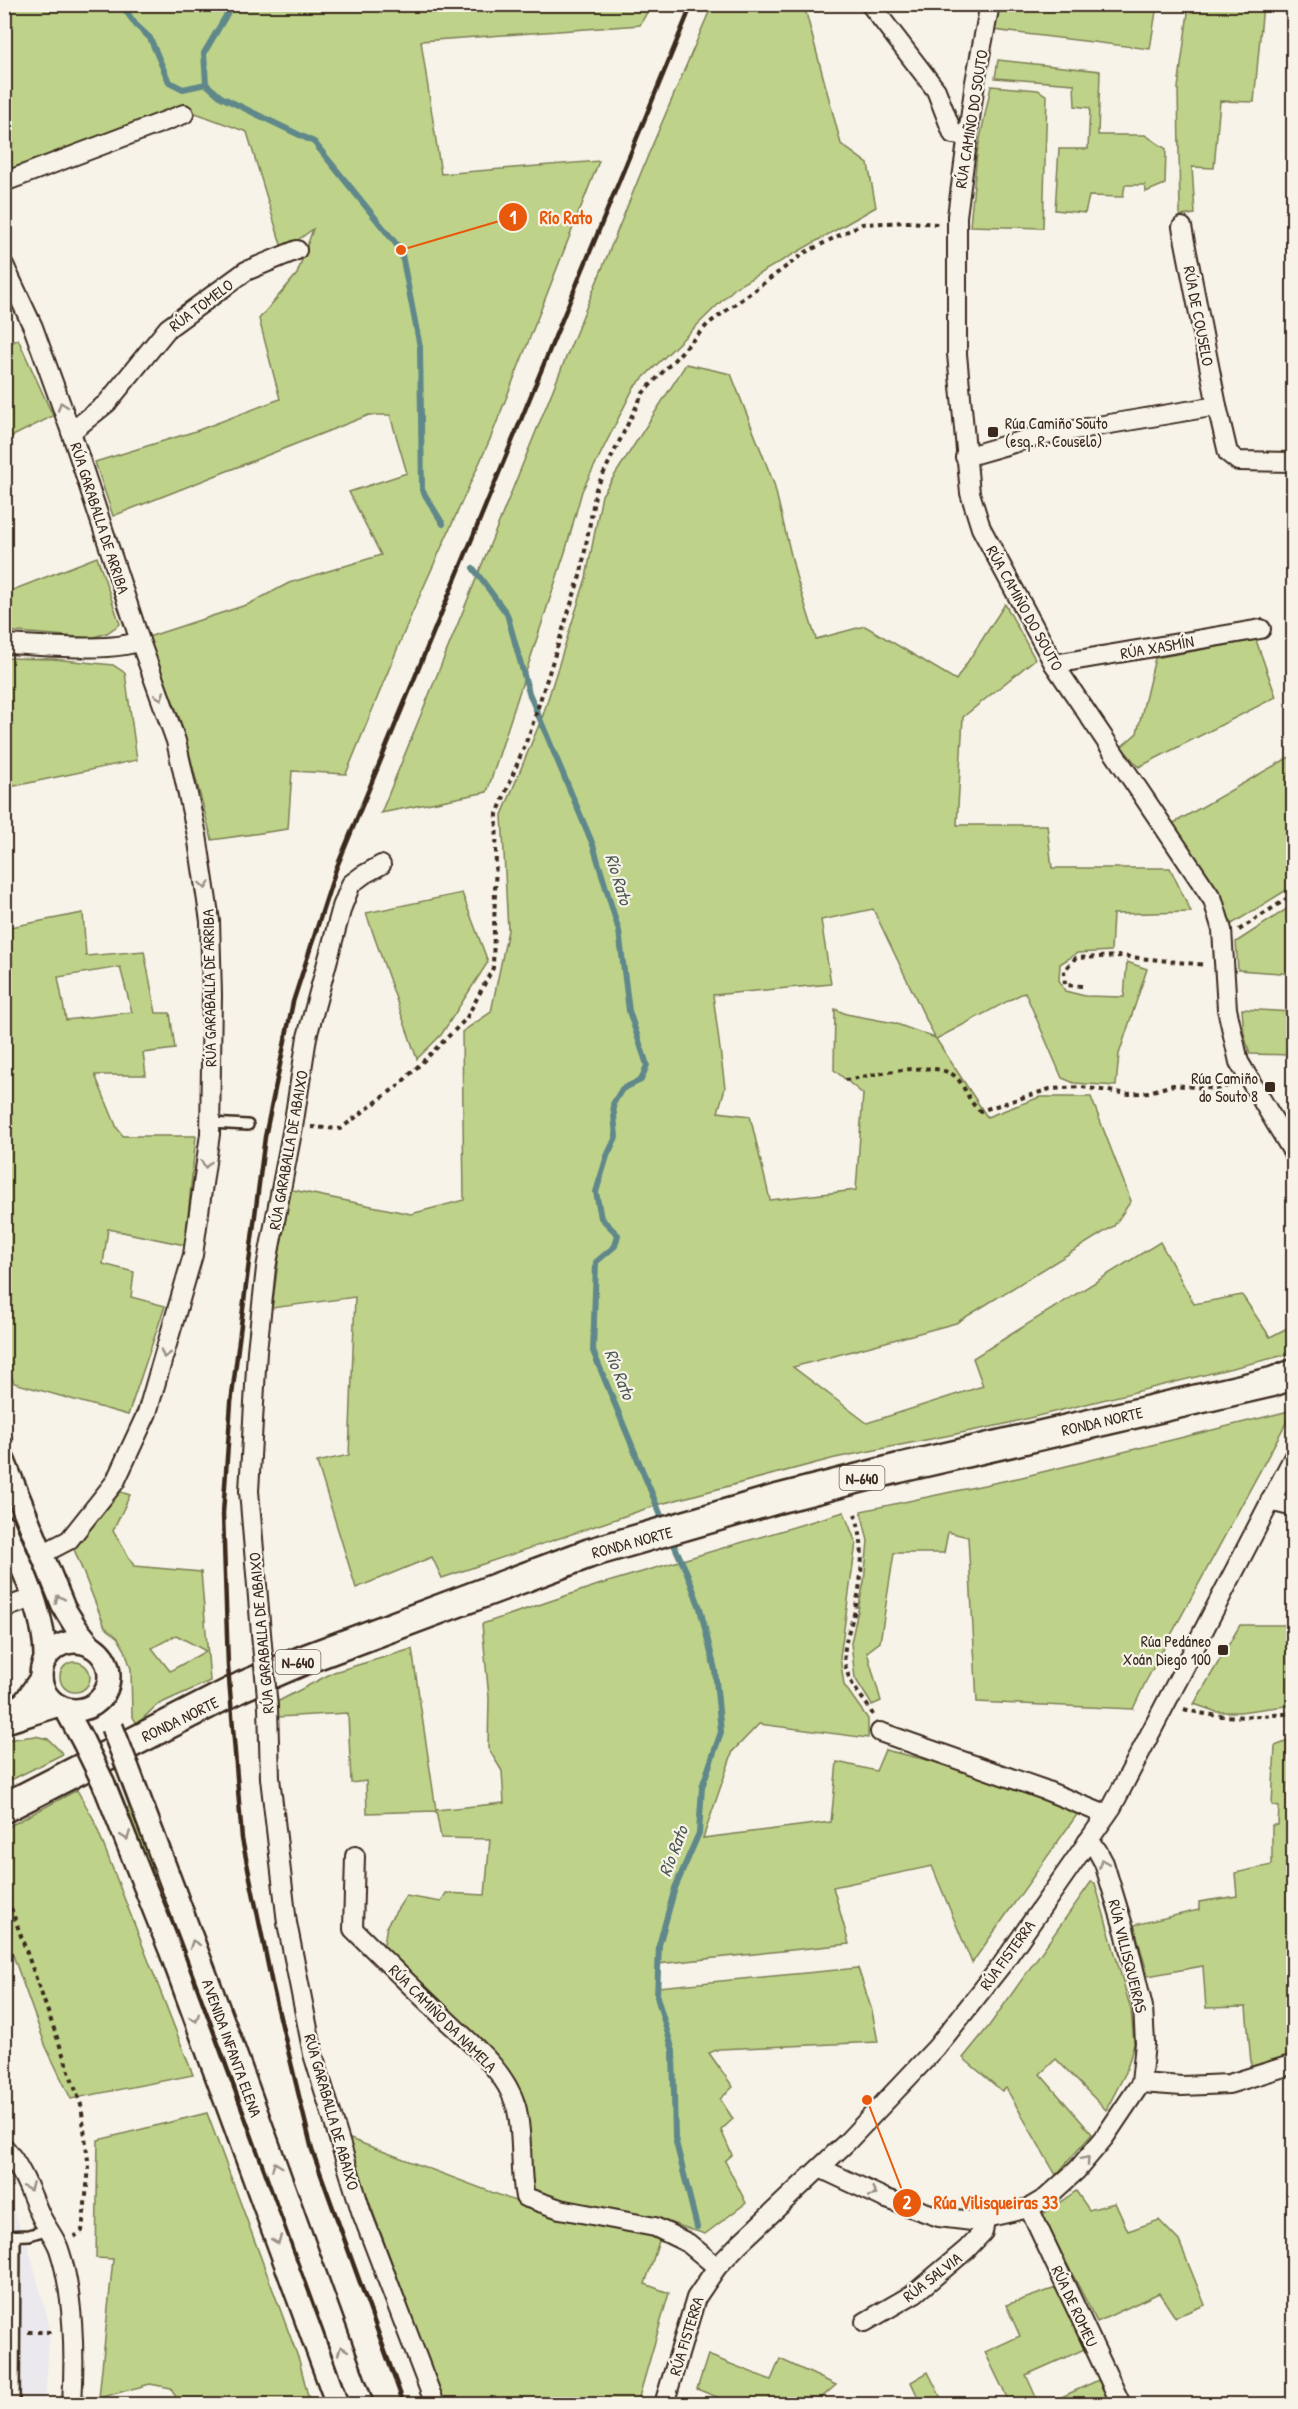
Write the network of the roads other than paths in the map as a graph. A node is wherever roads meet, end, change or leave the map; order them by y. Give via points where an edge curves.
1 (870, 4) edge
2 (990, 4) edge
3 (184, 114) dead end
4 (966, 135) junction
5 (4, 182) edge
6 (1182, 227) dead end
7 (297, 250) dead end
8 (4, 264) edge
9 (1217, 406) junction
10 (71, 432) junction
11 (965, 456) junction
12 (1293, 462) edge
13 (1261, 629) dead end
14 (140, 641) junction
15 (4, 644) edge
16 (1054, 664) junction
17 (381, 865) dead end
18 (210, 1123) junction
19 (248, 1125) dead end
20 (1293, 1154) edge
21 (1293, 1374) edge
22 (1293, 1456) edge
23 (4, 1461) edge
24 (1270, 1501) junction
25 (1293, 1507) edge
26 (4, 1526) edge
27 (42, 1554) junction
28 (33, 1598) junction
29 (4, 1608) edge
30 (92, 1647) junction
31 (43, 1669) junction
32 (107, 1690) junction
33 (61, 1708) junction
34 (4, 1722) edge
35 (880, 1732) road end
36 (4, 1808) edge
37 (1106, 1815) junction
38 (1087, 1842) junction
39 (355, 1856) dead end
40 (1293, 2064) edge
41 (1141, 2083) junction
42 (4, 2147) edge
43 (820, 2168) junction
44 (1029, 2208) junction
45 (985, 2219) junction
46 (49, 2229) junction
47 (10, 2236) edge
48 (717, 2267) junction
49 (865, 2322) dead end
50 (334, 2400) edge
51 (14, 2404) edge
52 (72, 2404) edge
53 (362, 2404) edge
54 (435, 2404) edge
55 (664, 2404) edge
56 (1121, 2404) edge

1 - 4 street via 936,90 953,134
2 - 4 street, RÚA CAMIÑO DO SOUTO
3 - 5 street
4 - 11 street, RÚA CAMIÑO DO SOUTO via 957,226 957,354
6 - 9 street, RÚA DE COUSELO
7 - 10 street, RÚA TOMELO via 246,271 168,328 107,403
10 -> 8 street, RÚA GARABALLA DE ARRIBA via 33,327
9 - 11 street via 1038,436
9 - 12 street, RÚA DE COUSELO via 1228,453 1238,461
10 - 14 street, RÚA GARABALLA DE ARRIBA
11 - 16 street, RÚA CAMIÑO DO SOUTO via 970,493 981,528
13 - 16 street, RÚA XASMÍN
14 - 15 street via 130,645 76,647
14 -> 18 street, RÚA GARABALLA DE ARRIBA via 176,741 197,835 210,921
16 - 20 street, RÚA CAMIÑO DO SOUTO via 1213,900 1222,930 1227,1009 1239,1062
17 - 54 street, RÚA GARABALLA DE ABAIXO, bridge via 351,884 307,1037 266,1268 249,1491 268,1707 270,1778 287,1923 313,2054 361,2211
18 - 19 lane
18 -> 27 street, RÚA GARABALLA DE ARRIBA via 192,1256 147,1413 115,1482 69,1540
21 - 36 highway, RONDA NORTE / N-640 via 800,1494 590,1553 285,1668
22 - 24 street, RÚA FISTERRA
23 - 27 street
24 - 25 street
24 - 37 street, RÚA FISTERRA
26 - 28 street
30 -> 27 street via 64,1608
28 - 29 street
28 - 31 street via 43,1637
30 - 31 street via 80,1642 58,1646
30 - 32 street via 107,1664
31 - 33 street via 47,1695
31 - 34 street via 26,1700
32 - 33 street via 94,1705 84,1709
53 -> 32 street, AVENIDA INFANTA ELENA, bridge via 112,1727
33 - 34 street
33 -> 50 street, AVENIDA INFANTA ELENA, bridge via 103,1782 170,1950
35 - 37 street
37 - 38 street, RÚA FISTERRA
41 -> 38 street, RÚA VILLISQUEIRAS via 1143,2007 1104,1863
38 - 43 street, RÚA FISTERRA via 1001,1966 936,2048
39 - 48 street, RÚA CAMIÑO DA NAMELA via 353,1929 504,2080 516,2106 525,2196 560,2209 655,2227 688,2243
40 - 41 street via 1228,2084
44 -> 41 street, RÚA VILLISQUEIRAS via 1077,2170
42 -> 46 street via 24,2176
43 -> 45 street, RÚA VILLISQUEIRAS via 884,2198 939,2217
43 - 48 street, RÚA FISTERRA
44 - 45 street, RÚA VILLISQUEIRAS
44 - 56 street, RÚA DE ROMEU
45 - 49 street, RÚA SALVIA via 983,2232 966,2250 915,2293
46 - 47 lane
46 - 52 street via 66,2279 75,2370
47 - 51 lane
48 - 55 street, RÚA FISTERRA via 696,2298

